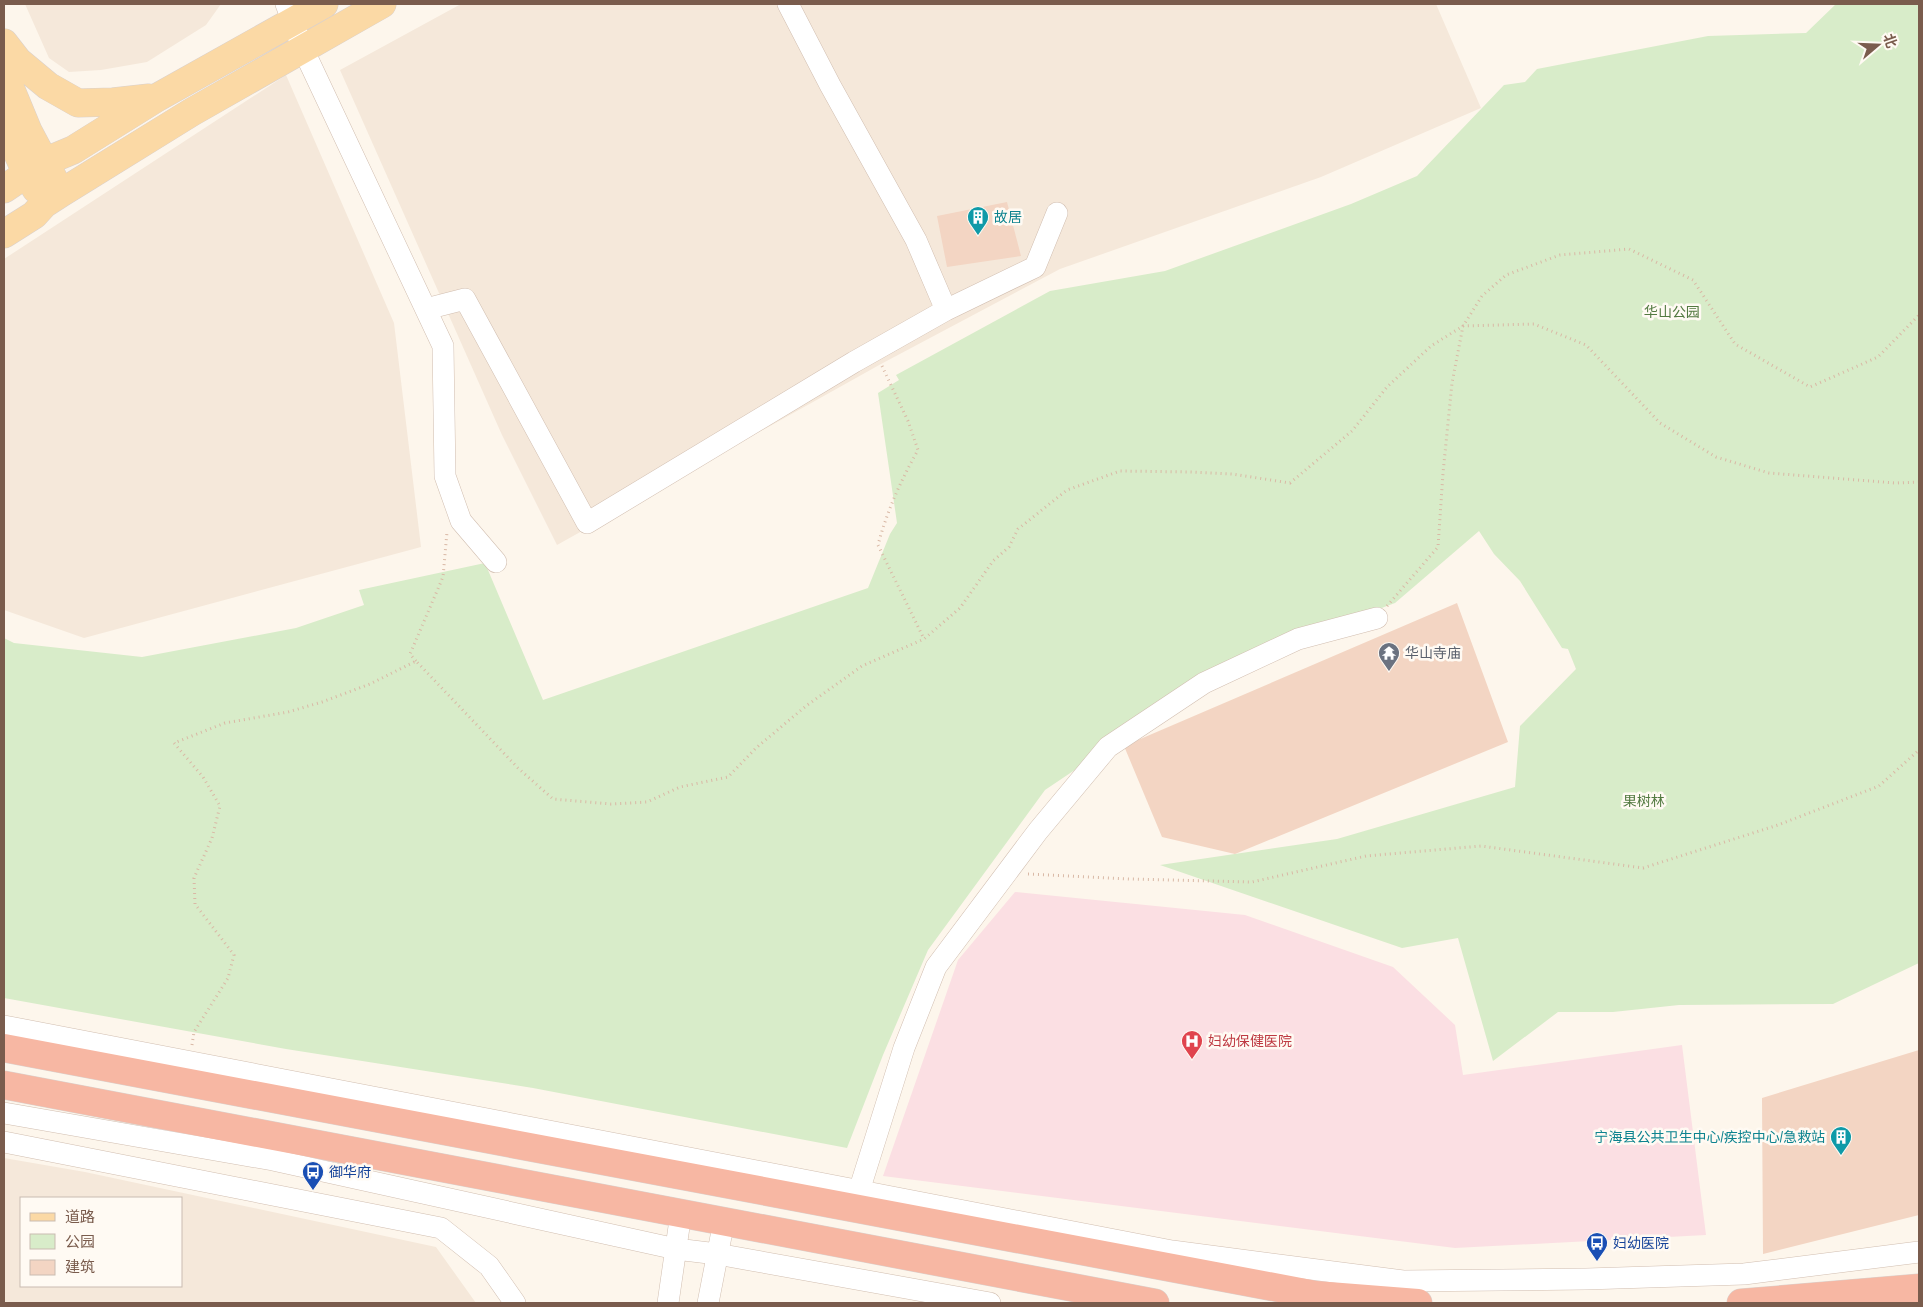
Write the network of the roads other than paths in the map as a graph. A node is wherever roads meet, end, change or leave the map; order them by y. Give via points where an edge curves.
1 (324, 4) edge
2 (382, 4) edge
3 (788, 4) edge
4 (290, 12) edge
5 (4, 43) edge
6 (304, 48) junction
7 (4, 73) edge
8 (158, 97) junction
9 (4, 123) edge
10 (36, 168) junction
11 (4, 189) edge
12 (52, 198) junction
13 (1057, 213) dead end
14 (4, 234) edge
15 (426, 309) junction
16 (946, 310) junction
17 (496, 562) dead end
18 (1377, 618) road end
19 (4, 1026) edge
20 (4, 1048) edge
21 (4, 1085) edge
22 (4, 1113) edge
23 (4, 1142) edge
24 (859, 1190) junction
25 (681, 1213) junction
26 (724, 1221) junction
27 (676, 1249) junction
28 (1919, 1252) edge
29 (717, 1254) junction
30 (1744, 1274) junction
31 (1919, 1288) edge
32 (515, 1303) edge
33 (668, 1303) edge
34 (708, 1303) edge
35 (990, 1303) edge
36 (1155, 1303) edge
37 (1418, 1303) edge
38 (1741, 1303) edge
39 (1747, 1303) edge

1 - 4 main road
2 - 6 main road
3 - 16 street via 916,240
4 - 6 street
4 - 8 main road
5 - 8 main road via 18,61 48,86 78,103
6 - 12 main road
6 - 15 street
7 - 10 main road via 28,131
8 - 10 main road via 73,150
9 - 10 main road
10 - 11 main road
10 - 12 main road
12 - 14 main road via 34,215
13 - 16 street via 1035,268
15 - 16 street via 465,299 587,523
15 - 17 street via 443,346 446,476 461,521
18 - 24 street via 1298,639 1204,683 1108,747 1038,831 936,967 904,1048
19 - 24 street
20 - 37 highway via 1316,1296
21 - 25 highway
22 - 27 street via 273,1160
23 - 32 street via 441,1228 489,1266
24 - 30 street via 1172,1251 1403,1281
25 - 26 highway
25 - 27 street
26 - 29 street
26 - 36 highway
27 - 29 street
27 - 33 street
28 - 30 street
29 - 34 street
29 - 35 street
30 - 39 street
31 - 39 highway
38 - 39 highway

